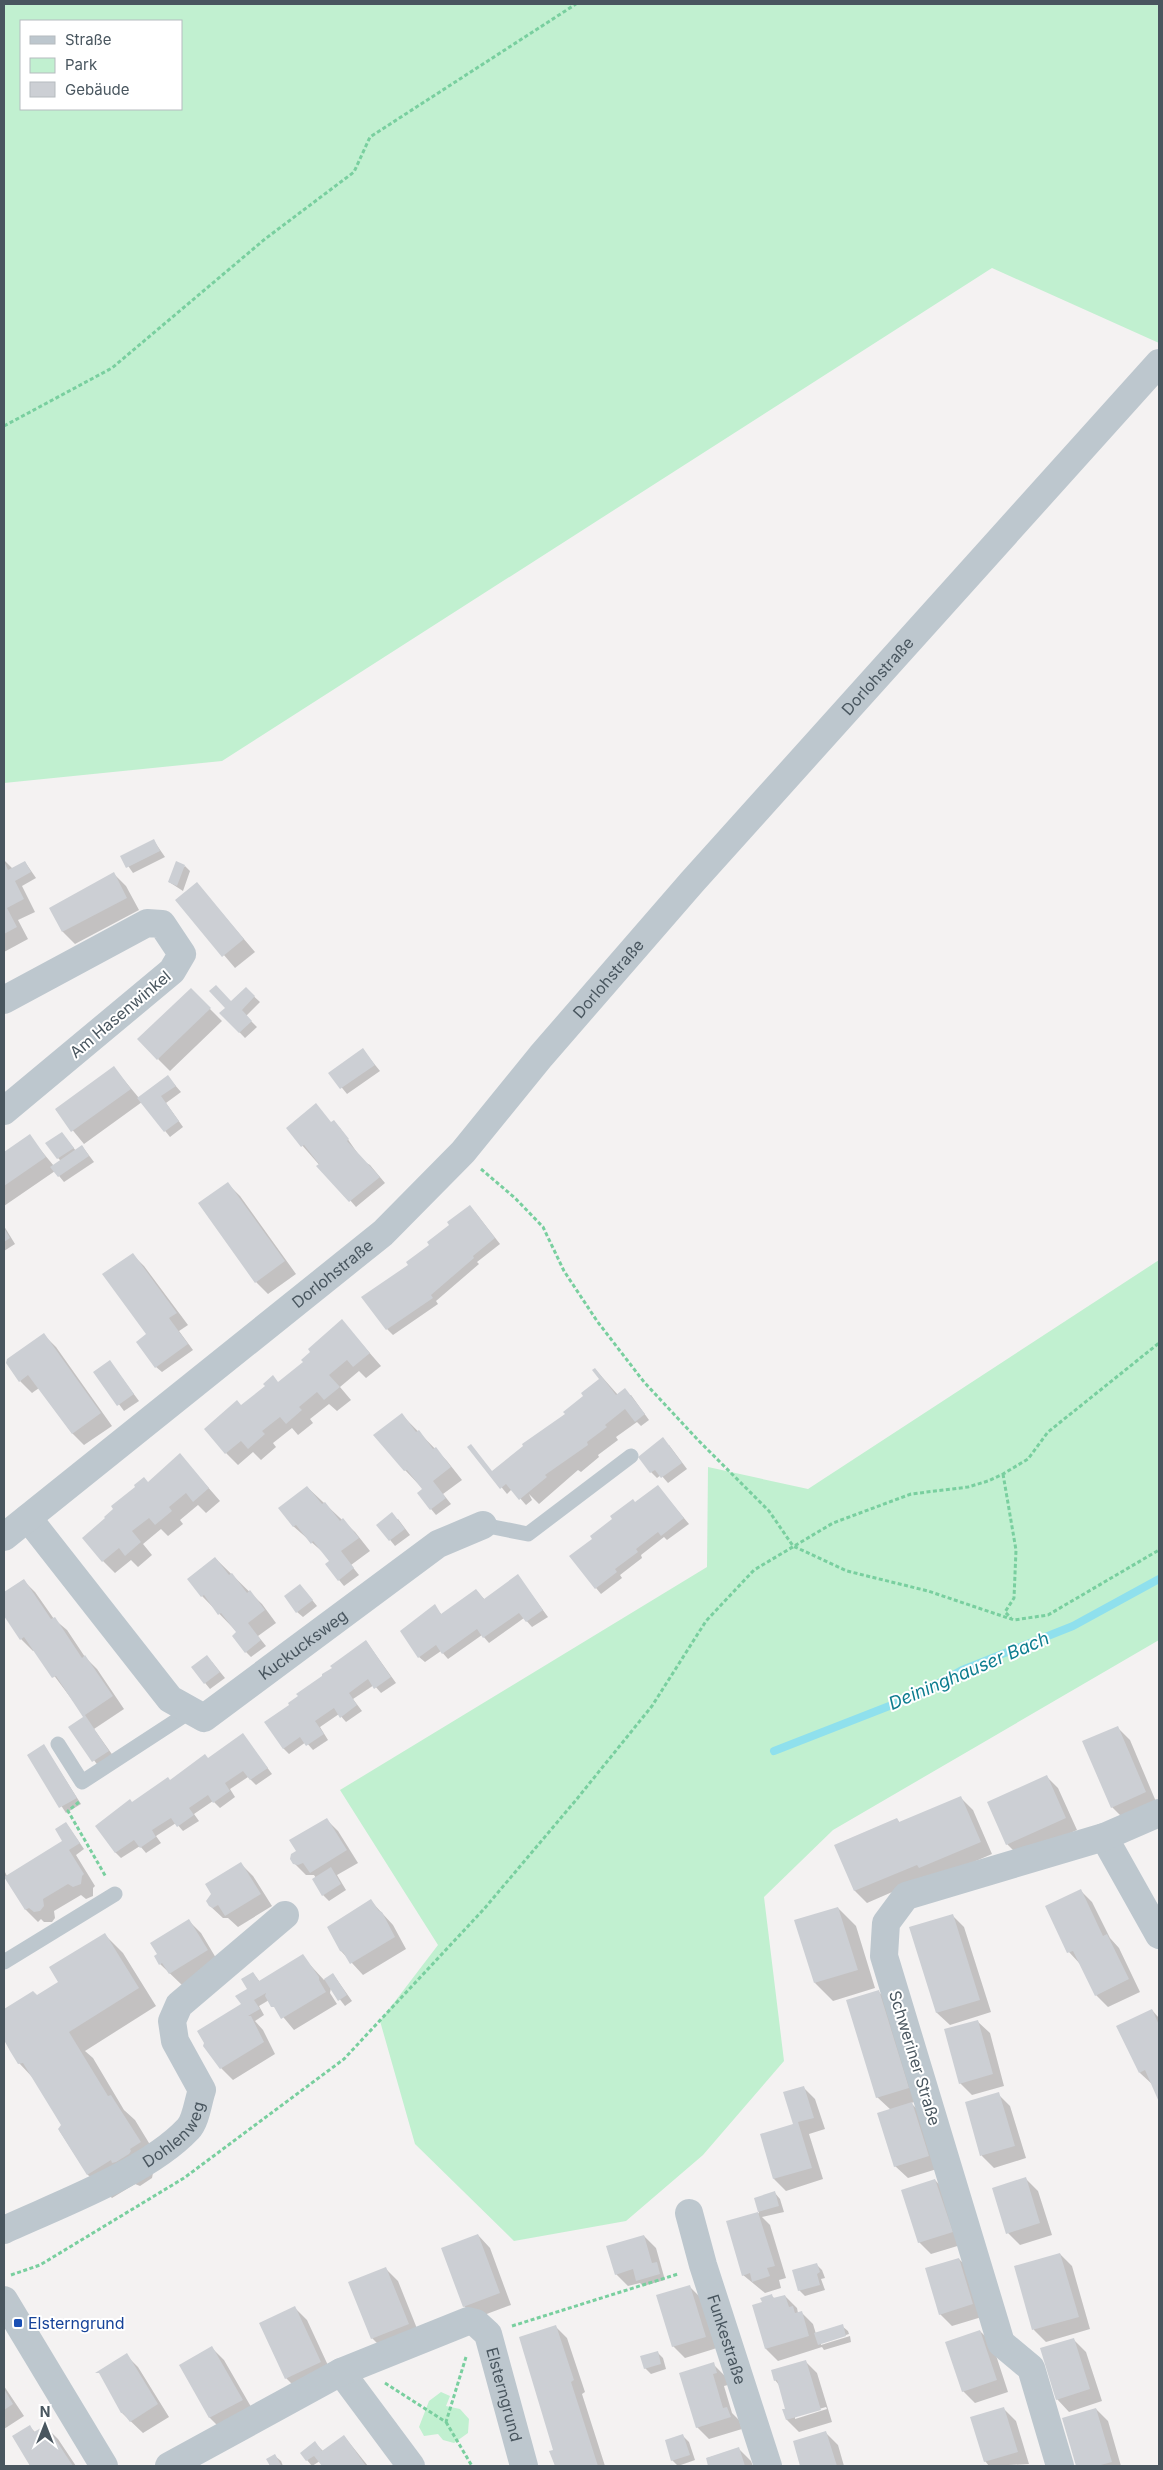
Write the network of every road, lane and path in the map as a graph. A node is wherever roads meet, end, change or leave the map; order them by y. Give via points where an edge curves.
1 (576, 4) edge
2 (1159, 364) edge
3 (4, 426) edge
4 (4, 1000) edge
5 (4, 1110) edge
6 (480, 1168) dead end
7 (1159, 1343) edge
8 (630, 1456) dead end
9 (1003, 1474) junction
10 (28, 1518) junction
11 (483, 1525) joint
12 (4, 1538) edge
13 (793, 1546) junction
14 (1159, 1550) edge
15 (1014, 1620) junction
16 (191, 1711) junction
17 (58, 1744) dead end
18 (83, 1799) dead end
19 (1159, 1812) edge
20 (1104, 1837) junction
21 (115, 1894) joint
22 (284, 1915) dead end
23 (1159, 1935) edge
24 (4, 1962) edge
25 (689, 2213) dead end
26 (4, 2230) edge
27 (703, 2266) junction
28 (4, 2278) edge
29 (4, 2300) edge
30 (482, 2328) junction
31 (350, 2369) junction
32 (446, 2422) junction
33 (104, 2466) edge
34 (169, 2466) edge
35 (410, 2466) edge
36 (472, 2466) edge
37 (524, 2466) edge
38 (768, 2466) edge
39 (1060, 2466) edge

1 - 3 path via 370,137 354,172 265,239 112,368
2 - 10 street, Dorlohstraße via 692,882 541,1056 463,1152 383,1233
4 - 5 street, Am Hasenwinkel via 147,923 162,924 182,954 172,971
6 - 13 path via 544,1227 564,1271 596,1321 651,1389 769,1511
7 - 9 path via 1048,1432 1028,1459
8 - 11 lane, Kuckucksweg via 528,1534
9 - 13 path via 968,1487 911,1494 832,1523
9 - 15 path via 1016,1550 1014,1598 1005,1612
10 - 12 street, Dorlohstraße
10 - 16 street, Kuckucksweg via 170,1699
11 - 16 street, Kuckucksweg via 438,1544 204,1718
13 - 15 path via 848,1571 928,1592
13 - 28 path via 754,1570 706,1621 652,1706 576,1800 484,1909 344,2059 184,2178 40,2265
14 - 15 path via 1048,1615
16 - 17 lane via 82,1782
18 - 21 path via 68,1811
19 - 20 street, Schweriner Straße
20 - 23 street
20 - 39 street, Schweriner Straße via 906,1896 886,1923 884,1956 1001,2343 1031,2368
21 - 24 lane
22 - 26 street, Dohlenweg via 179,2005 172,2021 175,2041 202,2090 190,2128 156,2155 109,2182
25 - 27 street, Funkestraße
27 - 30 path
27 - 38 street, Funkestraße
29 - 33 street
30 - 31 street via 468,2321
30 - 32 path
30 - 37 street, Elsterngrund
31 - 32 path
31 - 34 street
31 - 35 street
32 - 36 path

